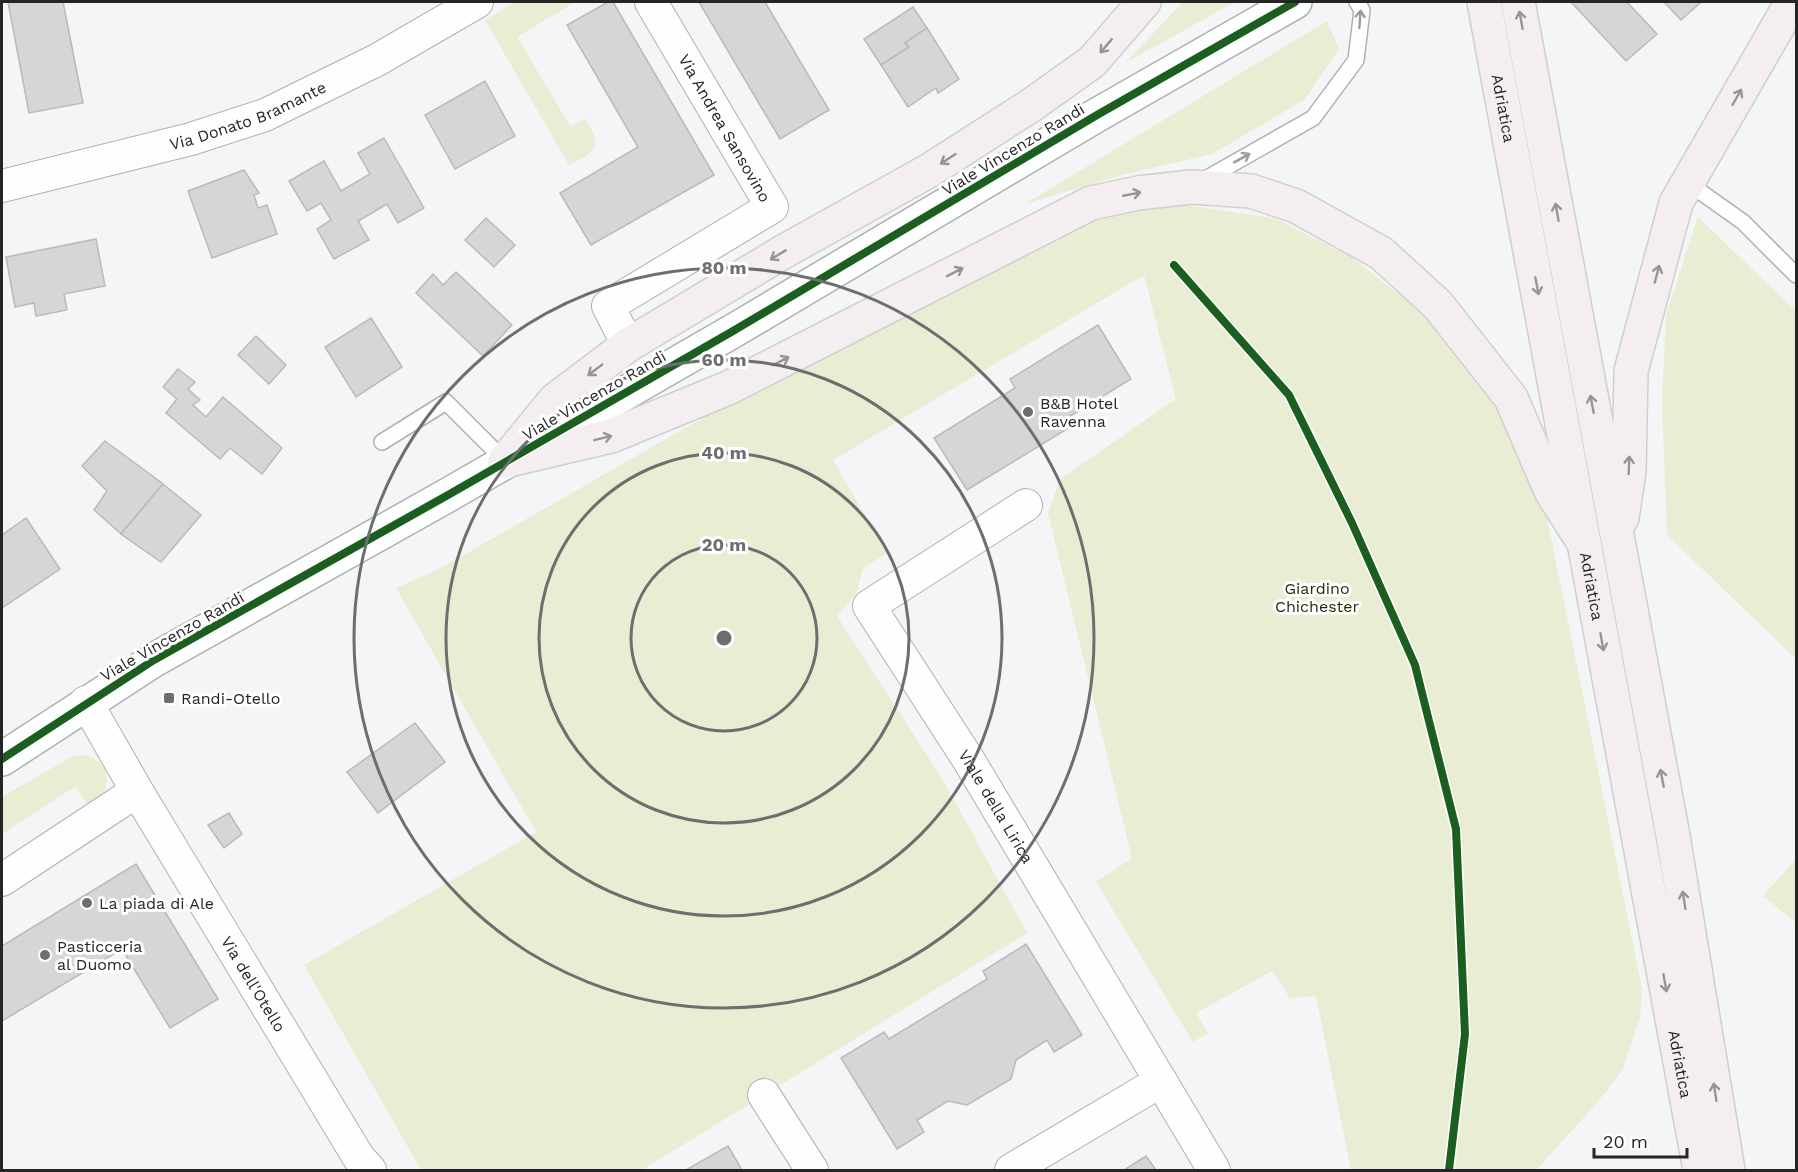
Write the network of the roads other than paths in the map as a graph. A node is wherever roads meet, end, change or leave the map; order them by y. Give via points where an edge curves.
1 (477, 2) edge
2 (651, 2) edge
3 (1143, 2) edge
4 (1295, 2) edge
5 (1357, 2) edge
6 (1484, 2) edge
7 (1518, 2) edge
8 (1792, 2) edge
9 (1688, 183) junction
10 (2, 186) edge
11 (1191, 187) junction
12 (1797, 276) edge
13 (628, 345) junction
14 (382, 442) dead end
15 (505, 461) junction
16 (1026, 505) dead end
17 (1584, 543) junction
18 (1618, 544) junction
19 (87, 702) junction
20 (2, 759) edge
21 (138, 791) junction
22 (2, 880) edge
23 (1161, 1081) junction
24 (764, 1095) dead end
25 (370, 1170) edge
26 (812, 1170) edge
27 (1011, 1170) edge
28 (1214, 1170) edge
29 (1700, 1170) edge
30 (1728, 1170) edge

1 - 10 street, Via Donato Bramante via 377,60 265,115 191,139
2 - 13 street, Via Andrea Sansovino via 772,207 608,306
3 -> 13 highway via 1092,62 1030,106 930,170
4 - 15 street, Viale Vincenzo Randi
11 -> 5 lane via 1313,118 1356,60 1362,10
6 -> 17 highway, Adriatica
18 -> 7 highway, Adriatica
9 -> 8 highway
9 - 12 lane via 1743,222
18 -> 9 highway via 1629,471 1631,370 1676,203
15 -> 11 highway via 611,436 728,388 1091,203
11 - 17 highway via 1251,191 1296,206 1381,253 1438,305 1511,398 1551,491
13 -> 15 highway via 555,400
14 - 15 lane via 446,402
15 - 19 street, Viale Vincenzo Randi
16 - 23 street, Viale della Lirica via 869,606 968,759
17 -> 29 highway, Adriatica
30 -> 18 highway, Adriatica via 1673,836
19 - 20 street, Viale Vincenzo Randi
19 - 21 street, Via dell'Otello
21 - 22 street
21 - 25 street, Via dell'Otello via 359,1158
23 - 27 street
23 - 28 street, Viale della Lirica
24 - 26 street

